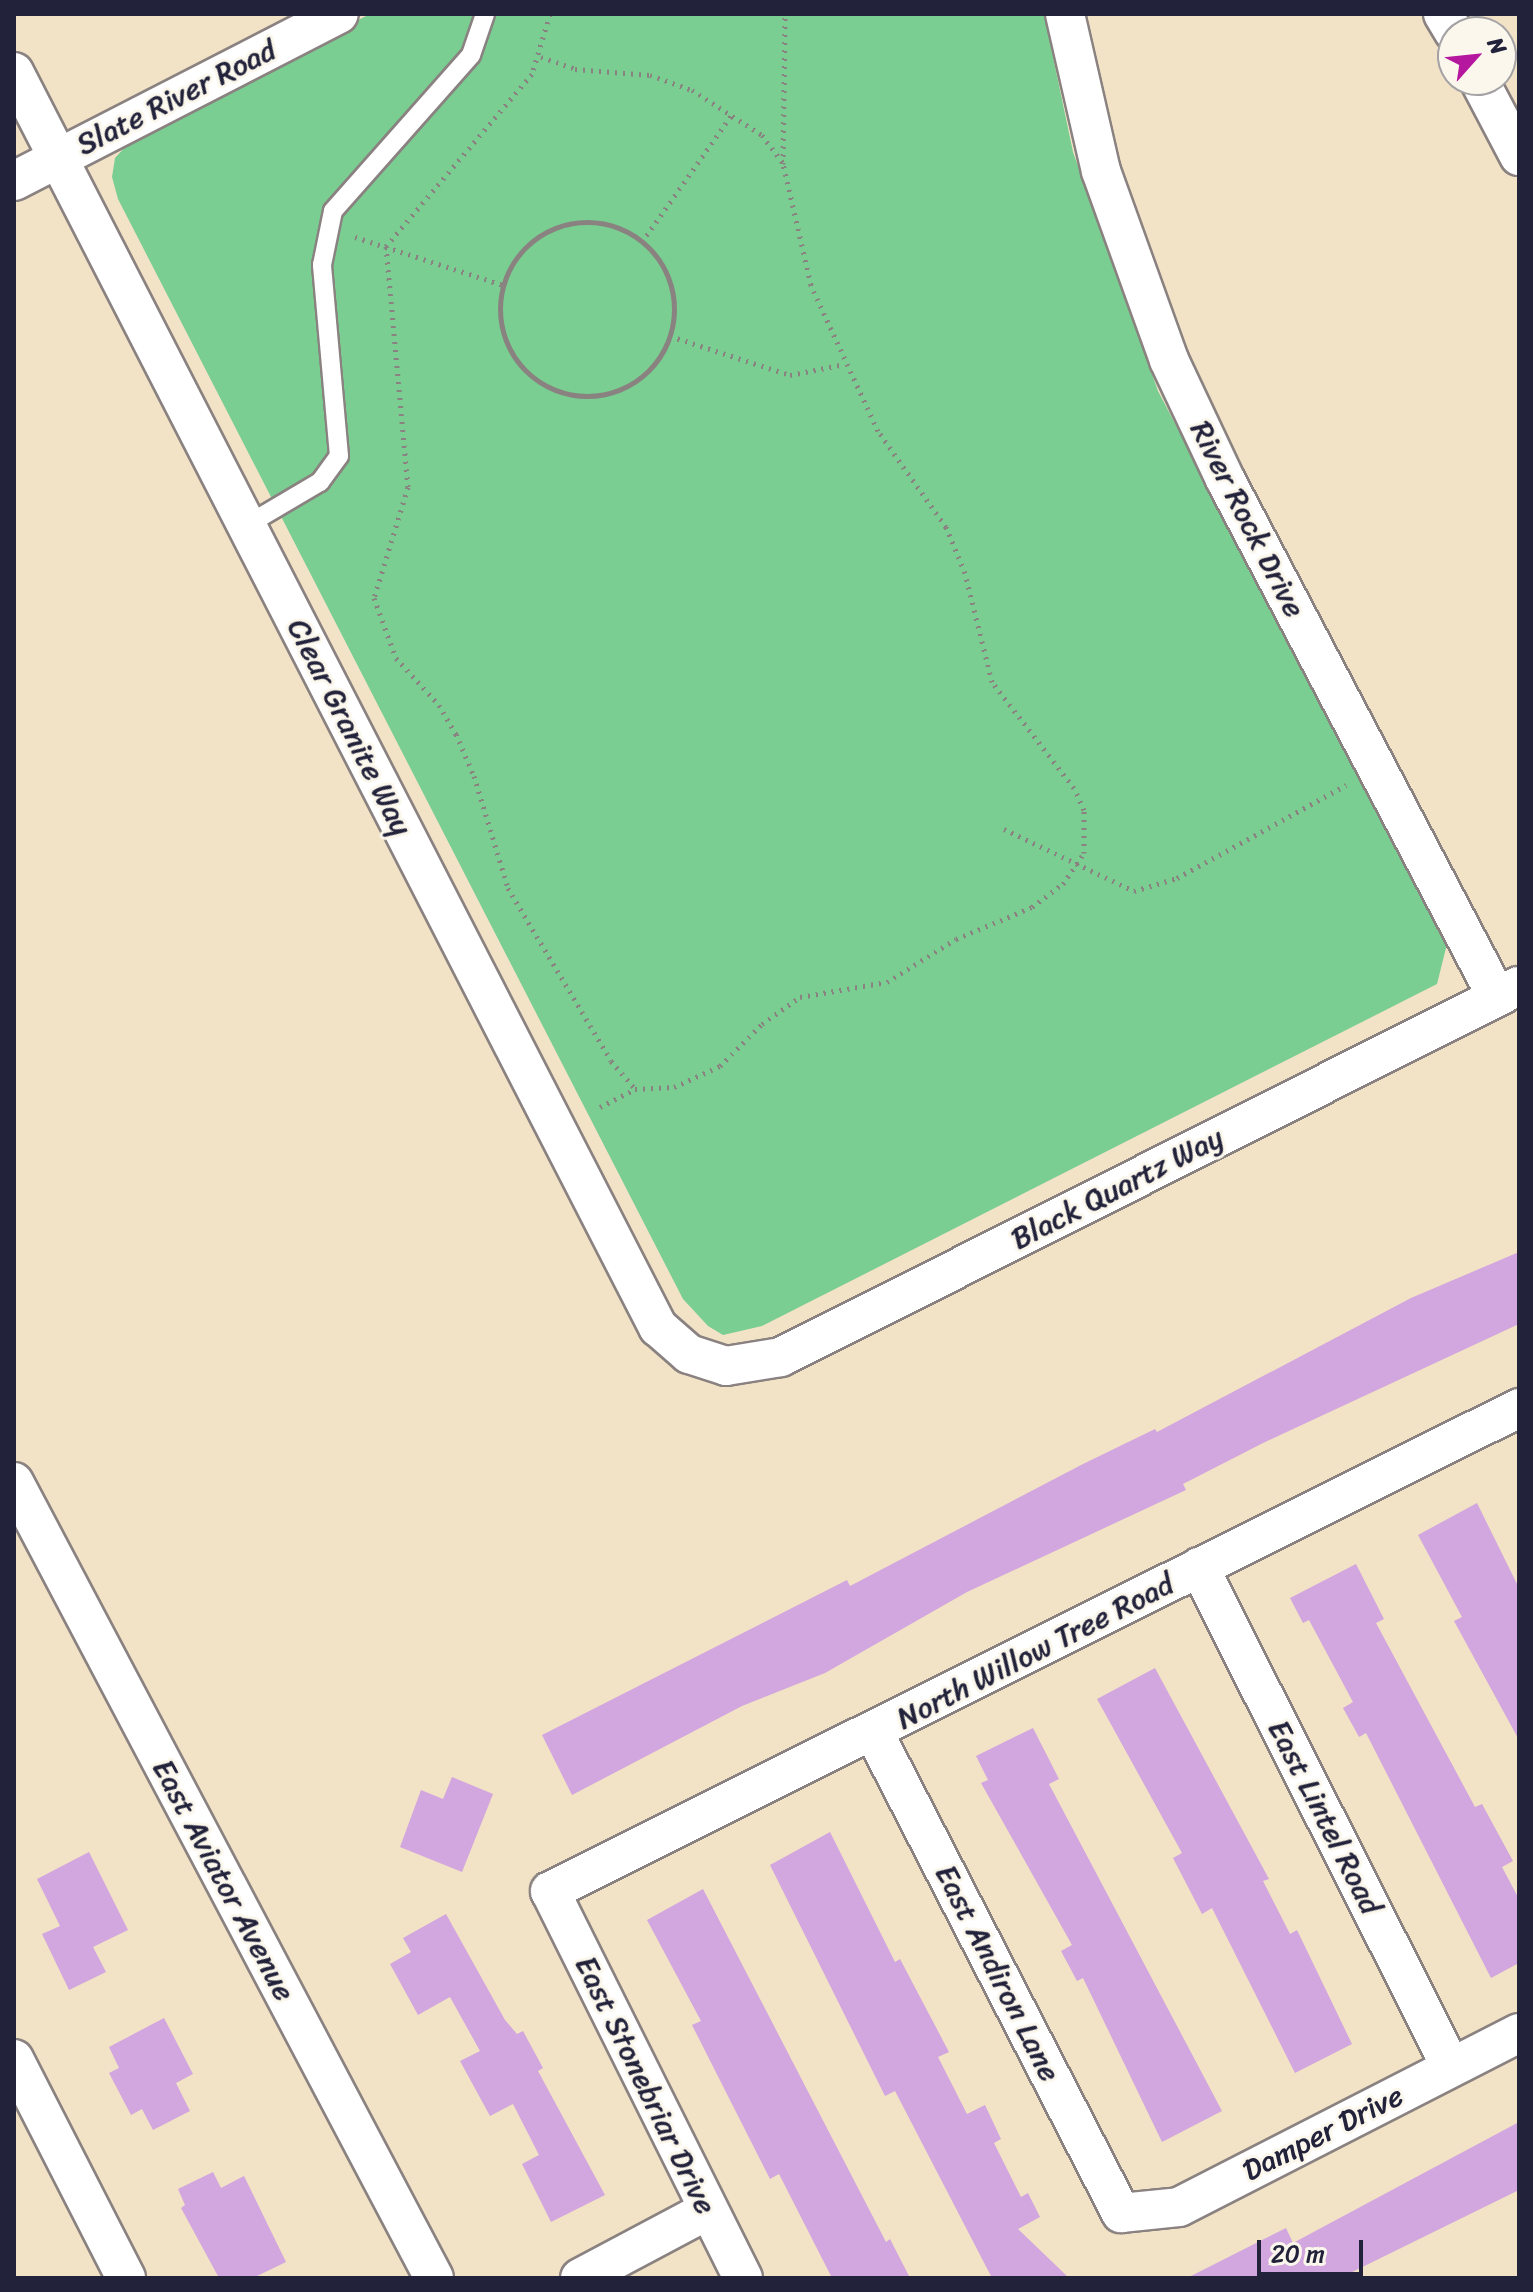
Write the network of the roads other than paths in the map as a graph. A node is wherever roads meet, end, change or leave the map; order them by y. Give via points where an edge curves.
1 (339, 14) edge
2 (485, 14) edge
3 (1065, 14) edge
4 (14, 72) edge
5 (1487, 96) edge
6 (1519, 156) edge
7 (58, 158) junction
8 (14, 181) edge
9 (247, 525) junction
10 (1508, 992) edge
11 (708, 1363) joint
12 (1519, 1408) edge
13 (14, 1482) edge
14 (1199, 1567) junction
15 (874, 1733) junction
16 (550, 1891) joint
17 (1519, 2033) edge
18 (14, 2059) edge
19 (1451, 2067) junction
20 (708, 2210) junction
21 (1121, 2213) joint
22 (126, 2278) edge
23 (434, 2278) edge
24 (580, 2278) edge
25 (743, 2278) edge

1 - 7 street, Slate River Road
2 - 9 lane via 471,55 343,197 326,227 322,265 339,456 320,482
3 - 10 street, River Rock Drive via 1101,171 1169,360 1225,479
4 - 7 street, Clear Granite Way
5 - 6 street
7 - 8 street, Slate River Road
7 - 9 street, Clear Granite Way
9 - 11 street, Clear Granite Way via 658,1327 672,1343
10 - 11 street, Black Quartz Way via 781,1357 745,1366
12 - 14 street, North Willow Tree Road
13 - 23 street, East Aviator Avenue
14 - 15 street, North Willow Tree Road
14 - 19 street, East Lintel Road
15 - 16 street, North Willow Tree Road
15 - 21 street, East Andiron Lane
16 - 20 street, East Stonebriar Drive
17 - 19 street, Damper Drive
18 - 22 street
19 - 21 street, Damper Drive via 1179,2207
20 - 24 street
20 - 25 street, East Stonebriar Drive

